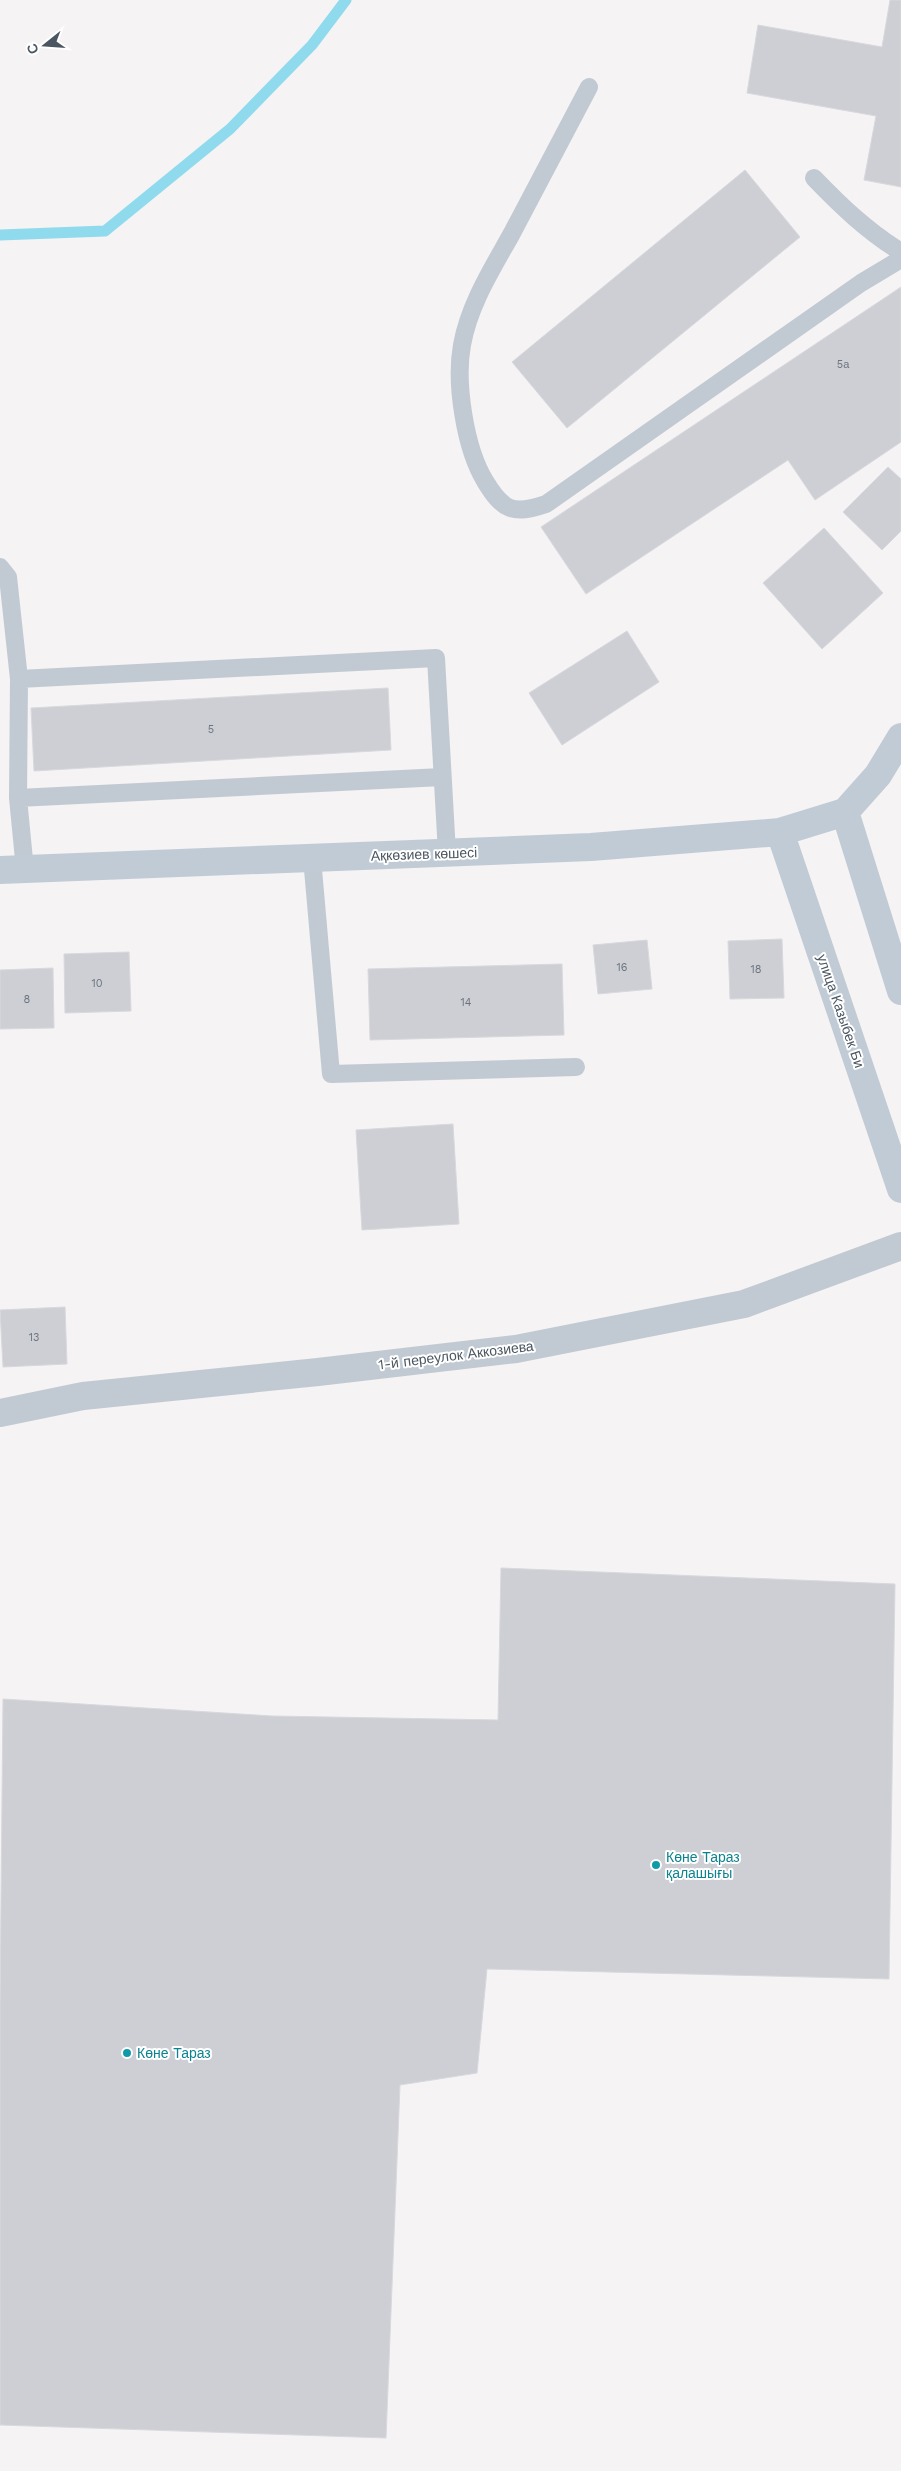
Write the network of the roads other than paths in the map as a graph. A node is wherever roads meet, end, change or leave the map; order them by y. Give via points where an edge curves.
1 (589, 87) dead end
2 (814, 178) dead end
3 (901, 252) edge
4 (901, 259) edge
5 (0, 567) edge
6 (19, 679) junction
7 (901, 737) edge
8 (442, 777) junction
9 (18, 798) junction
10 (844, 812) junction
11 (780, 832) junction
12 (446, 853) junction
13 (312, 858) junction
14 (13, 870) edge
15 (901, 991) edge
16 (576, 1067) dead end
17 (901, 1189) edge
18 (901, 1246) edge
19 (0, 1412) edge

1 - 4 lane via 475,302 462,345 460,390 469,438 481,474 496,499 511,510 527,511 546,504 861,283
2 - 3 lane via 844,211
5 - 6 lane via 8,577
6 - 8 lane via 436,658
6 - 9 lane
7 - 10 main road via 878,775
8 - 9 lane
8 - 12 lane
9 - 14 lane
10 - 11 main road, Ақкөзиев көшесі
10 - 15 main road
11 - 12 main road, Ақкөзиев көшесі via 591,847
11 - 17 main road, улица Казыбек Би
12 - 13 main road, Ақкөзиев көшесі
13 - 14 main road, Ақкөзиев көшесі
13 - 16 lane via 331,1074
18 - 19 street, 1-й переулок Аккозиева via 744,1304 516,1348 83,1396

